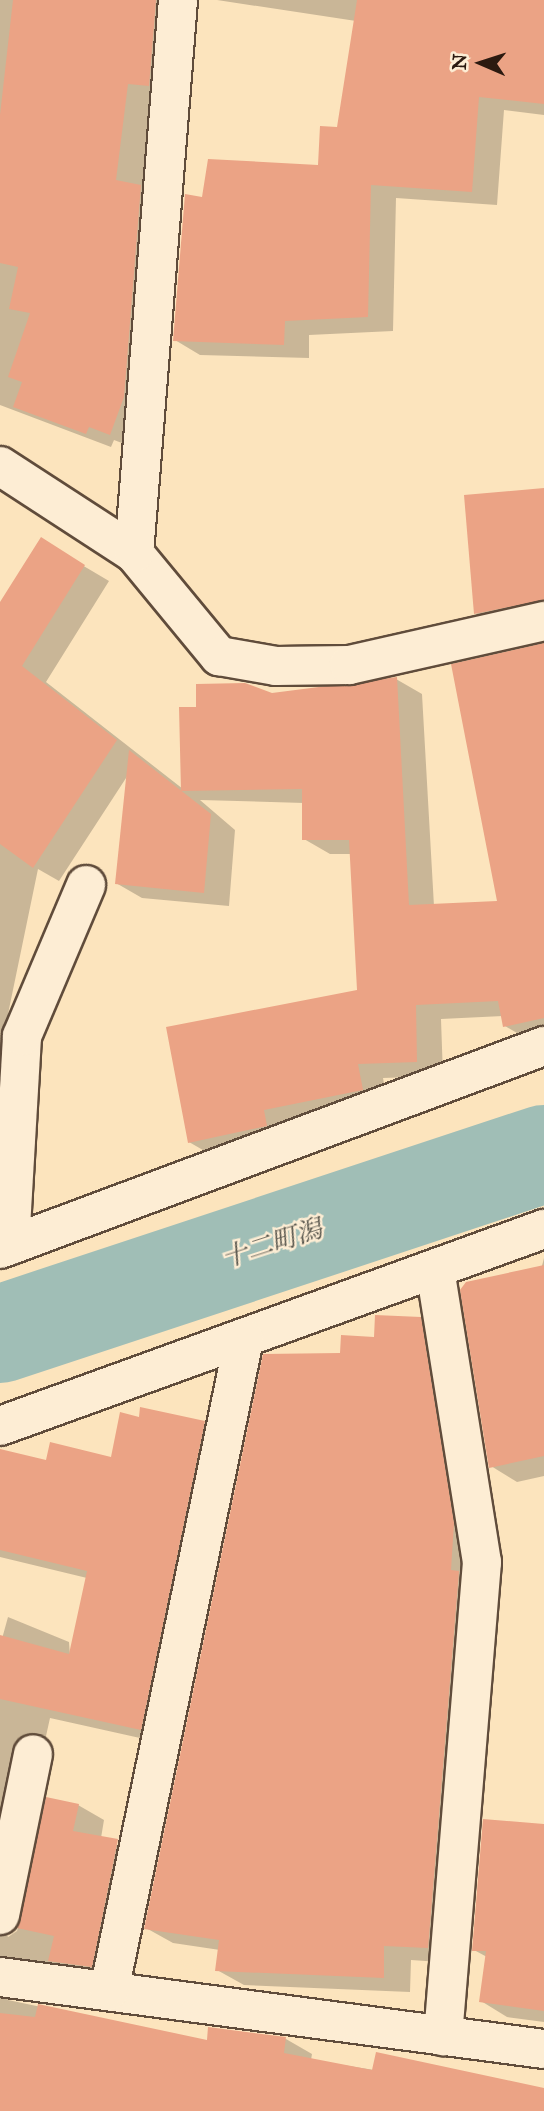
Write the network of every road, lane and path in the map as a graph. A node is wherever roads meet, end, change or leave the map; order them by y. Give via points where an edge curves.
1 (178, 0) edge
2 (0, 466) edge
3 (134, 553) junction
4 (544, 621) edge
5 (86, 885) dead end
6 (544, 1046) edge
7 (544, 1229) edge
8 (5, 1247) edge
9 (435, 1269) junction
10 (244, 1339) junction
11 (0, 1426) edge
12 (33, 1754) dead end
13 (0, 1915) edge
14 (0, 1977) edge
15 (109, 1991) junction
16 (443, 2036) junction
17 (544, 2049) edge

1 - 3 street
2 - 3 street
3 - 4 street via 219,656 276,666 349,665
5 - 8 street via 22,1036
6 - 8 street
7 - 9 street
9 - 10 street
9 - 16 street via 482,1562
10 - 11 street
10 - 15 street
12 - 13 street
14 - 15 street
15 - 16 street
16 - 17 street

